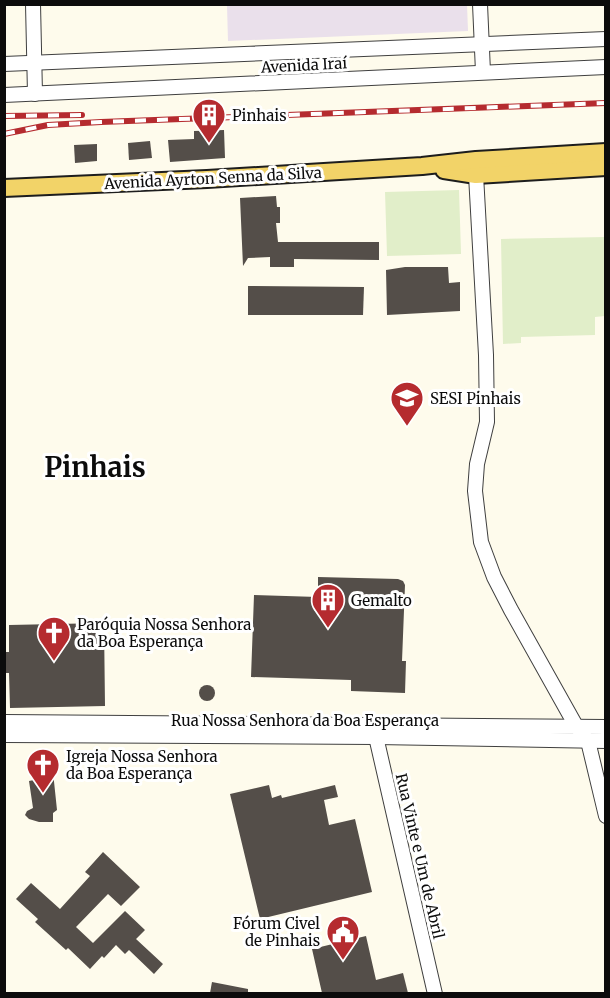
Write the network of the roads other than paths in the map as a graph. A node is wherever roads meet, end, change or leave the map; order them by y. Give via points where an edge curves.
1 (33, 4) edge
2 (480, 4) edge
3 (606, 39) edge
4 (481, 43) junction
5 (34, 63) junction
6 (4, 64) edge
7 (606, 67) edge
8 (483, 72) junction
9 (4, 94) edge
10 (35, 94) junction
11 (606, 152) edge
12 (422, 166) junction
13 (606, 168) edge
14 (476, 175) junction
15 (4, 188) edge
16 (4, 722) edge
17 (576, 726) junction
18 (606, 727) edge
19 (375, 731) junction
20 (4, 735) edge
21 (588, 741) junction
22 (606, 741) edge
23 (606, 816) edge
24 (435, 993) edge

1 - 5 street
2 - 4 street
3 - 4 street, Avenida Iraí
4 - 5 street, Avenida Iraí
4 - 8 street
5 - 6 street, Avenida Iraí
5 - 10 street
7 - 8 street, Avenida Iraí
8 - 10 street, Avenida Iraí
9 - 10 street, Avenida Iraí
11 - 12 main road, Avenida Ayrton Senna da Silva
12 - 14 main road, Avenida Ayrton Senna da Silva
12 - 15 main road, Avenida Ayrton Senna da Silva
13 - 14 main road, Avenida Ayrton Senna da Silva
14 - 17 street via 487,422 475,491 481,542 511,610
16 - 19 street, Rua Nossa Senhora da Boa Esperança
17 - 18 street, Rua Nossa Senhora da Boa Esperança
17 - 19 street, Rua Nossa Senhora da Boa Esperança
17 - 21 street
19 - 20 street, Rua Nossa Senhora da Boa Esperança
19 - 21 street, Rua Nossa Senhora da Boa Esperança
19 - 24 street, Rua Vinte e Um de Abril
21 - 22 street, Rua Nossa Senhora da Boa Esperança
21 - 23 street

